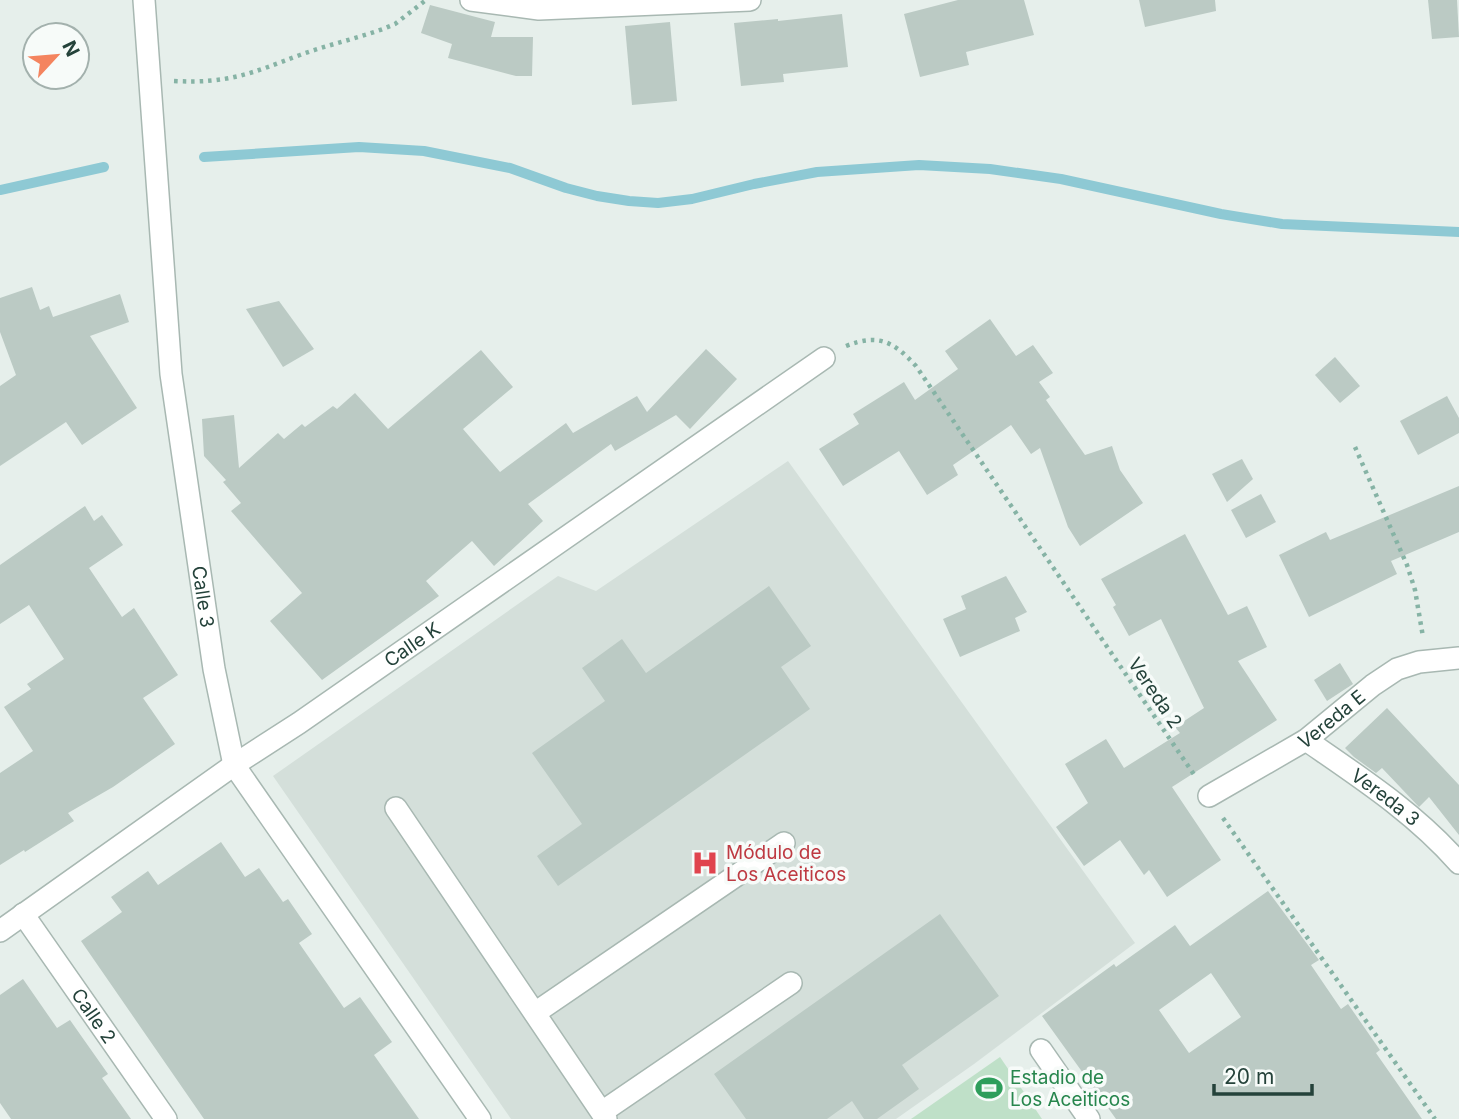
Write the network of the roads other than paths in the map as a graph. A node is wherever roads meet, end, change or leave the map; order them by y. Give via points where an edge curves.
1 (144, 0) edge
2 (471, 0) edge
3 (750, 0) edge
4 (824, 358) road end
5 (1459, 658) edge
6 (1306, 740) junction
7 (234, 765) junction
8 (1209, 796) road end
9 (396, 808) dead end
10 (784, 843) dead end
11 (1459, 863) edge
12 (23, 915) junction
13 (0, 931) edge
14 (791, 983) dead end
15 (535, 1013) junction
16 (1041, 1050) dead end
17 (604, 1115) edge
18 (166, 1119) edge
19 (480, 1119) edge
20 (1089, 1119) edge

1 - 7 street, Calle 3 via 171,374 214,669
2 - 3 street via 539,9
4 - 7 street, Calle K
5 - 6 street, Vereda E via 1397,669
6 - 8 street, Vereda E
6 - 11 street, Vereda 3 via 1391,799
7 - 12 street, Calle K
7 - 19 street, Calle 3
9 - 15 street
10 - 15 street
12 - 13 street, Calle K
12 - 18 street, Calle 2
14 - 17 street
15 - 17 street
16 - 20 street

